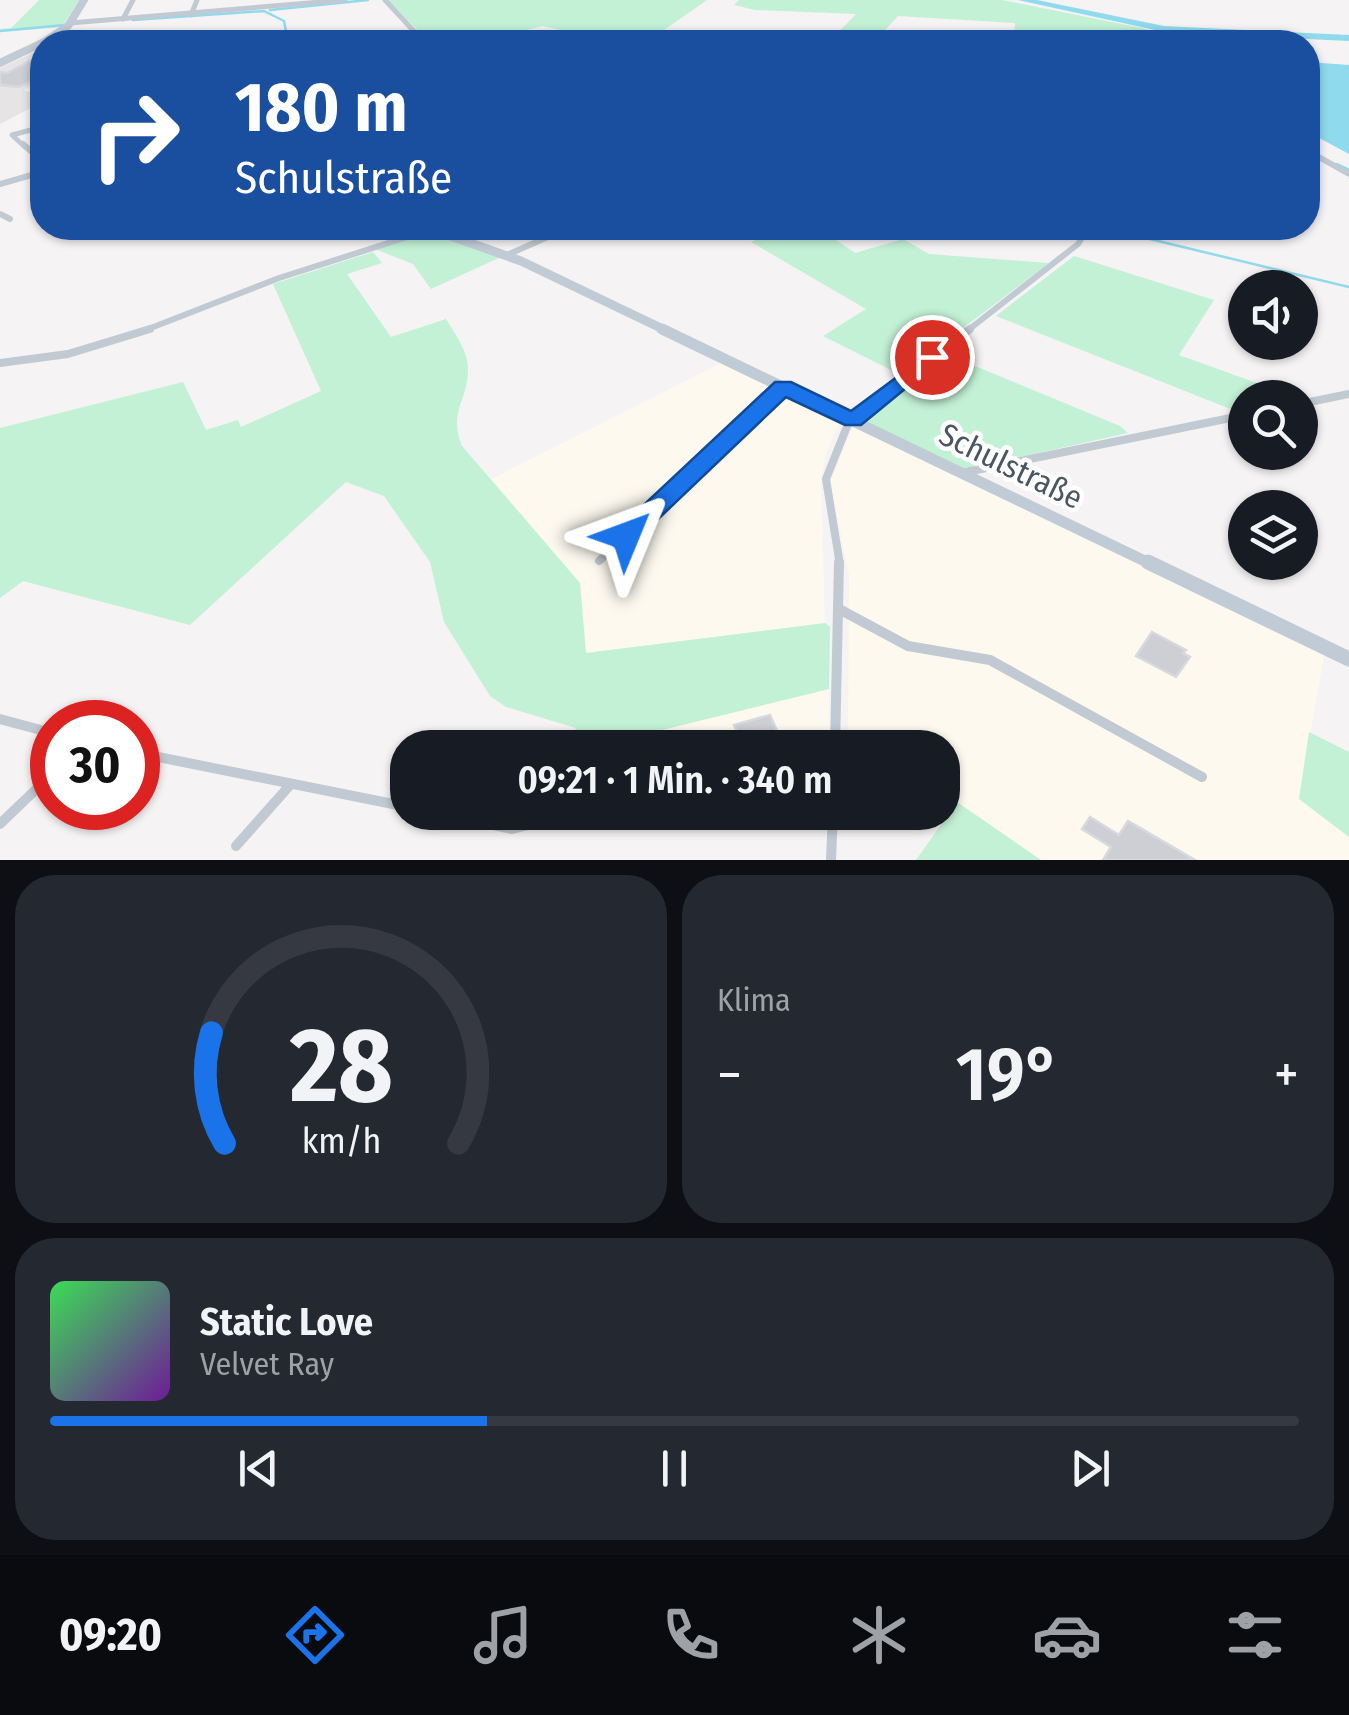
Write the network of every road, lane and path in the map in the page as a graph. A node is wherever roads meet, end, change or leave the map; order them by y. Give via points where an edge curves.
1 (84, 0) edge
2 (133, 0) edge
3 (197, 0) edge
4 (345, 0) edge
5 (384, 0) edge
6 (192, 15) junction
7 (122, 20) junction
8 (69, 24) junction
9 (61, 30) edge
10 (413, 30) edge
11 (30, 49) edge
12 (0, 63) edge
13 (30, 130) edge
14 (4, 134) dead end
15 (12, 135) junction
16 (30, 151) edge
17 (1320, 157) edge
18 (1349, 174) edge
19 (30, 175) edge
20 (0, 184) edge
21 (0, 214) edge
22 (10, 219) dead end
23 (394, 240) edge
24 (464, 240) edge
25 (541, 240) edge
26 (1080, 240) edge
27 (507, 255) junction
28 (0, 362) edge
29 (783, 387) junction
30 (1349, 394) edge
31 (1318, 400) edge
32 (1228, 418) edge
33 (853, 420) junction
34 (962, 473) junction
35 (599, 561) dead end
36 (839, 609) junction
37 (1349, 658) edge
38 (0, 718) edge
39 (30, 727) edge
40 (835, 730) edge
41 (160, 757) edge
42 (1202, 777) dead end
43 (291, 784) junction
44 (30, 795) edge
45 (390, 803) edge
46 (0, 824) edge
47 (832, 830) edge
48 (236, 846) dead end
49 (831, 860) edge

1 - 8 street
2 - 7 street
3 - 6 street
4 - 6 street
5 - 10 street
6 - 7 street
7 - 8 street
8 - 9 street
11 - 12 street
13 - 15 street
14 - 15 street
15 - 16 street
17 - 18 street
19 - 20 street
21 - 22 street
23 - 28 street via 90,351
24 - 27 street, Schulstraße
25 - 27 street
26 - 33 street
27 - 29 street, Schulstraße
29 - 33 street, Schulstraße
29 - 35 street
30 - 31 street
32 - 34 street
33 - 34 street, Schulstraße
33 - 36 street via 826,479 840,566
34 - 37 street, Schulstraße
36 - 40 street
36 - 42 street via 908,646 990,660
38 - 39 street
41 - 43 street
43 - 45 street
43 - 48 street
44 - 46 street
47 - 49 street

